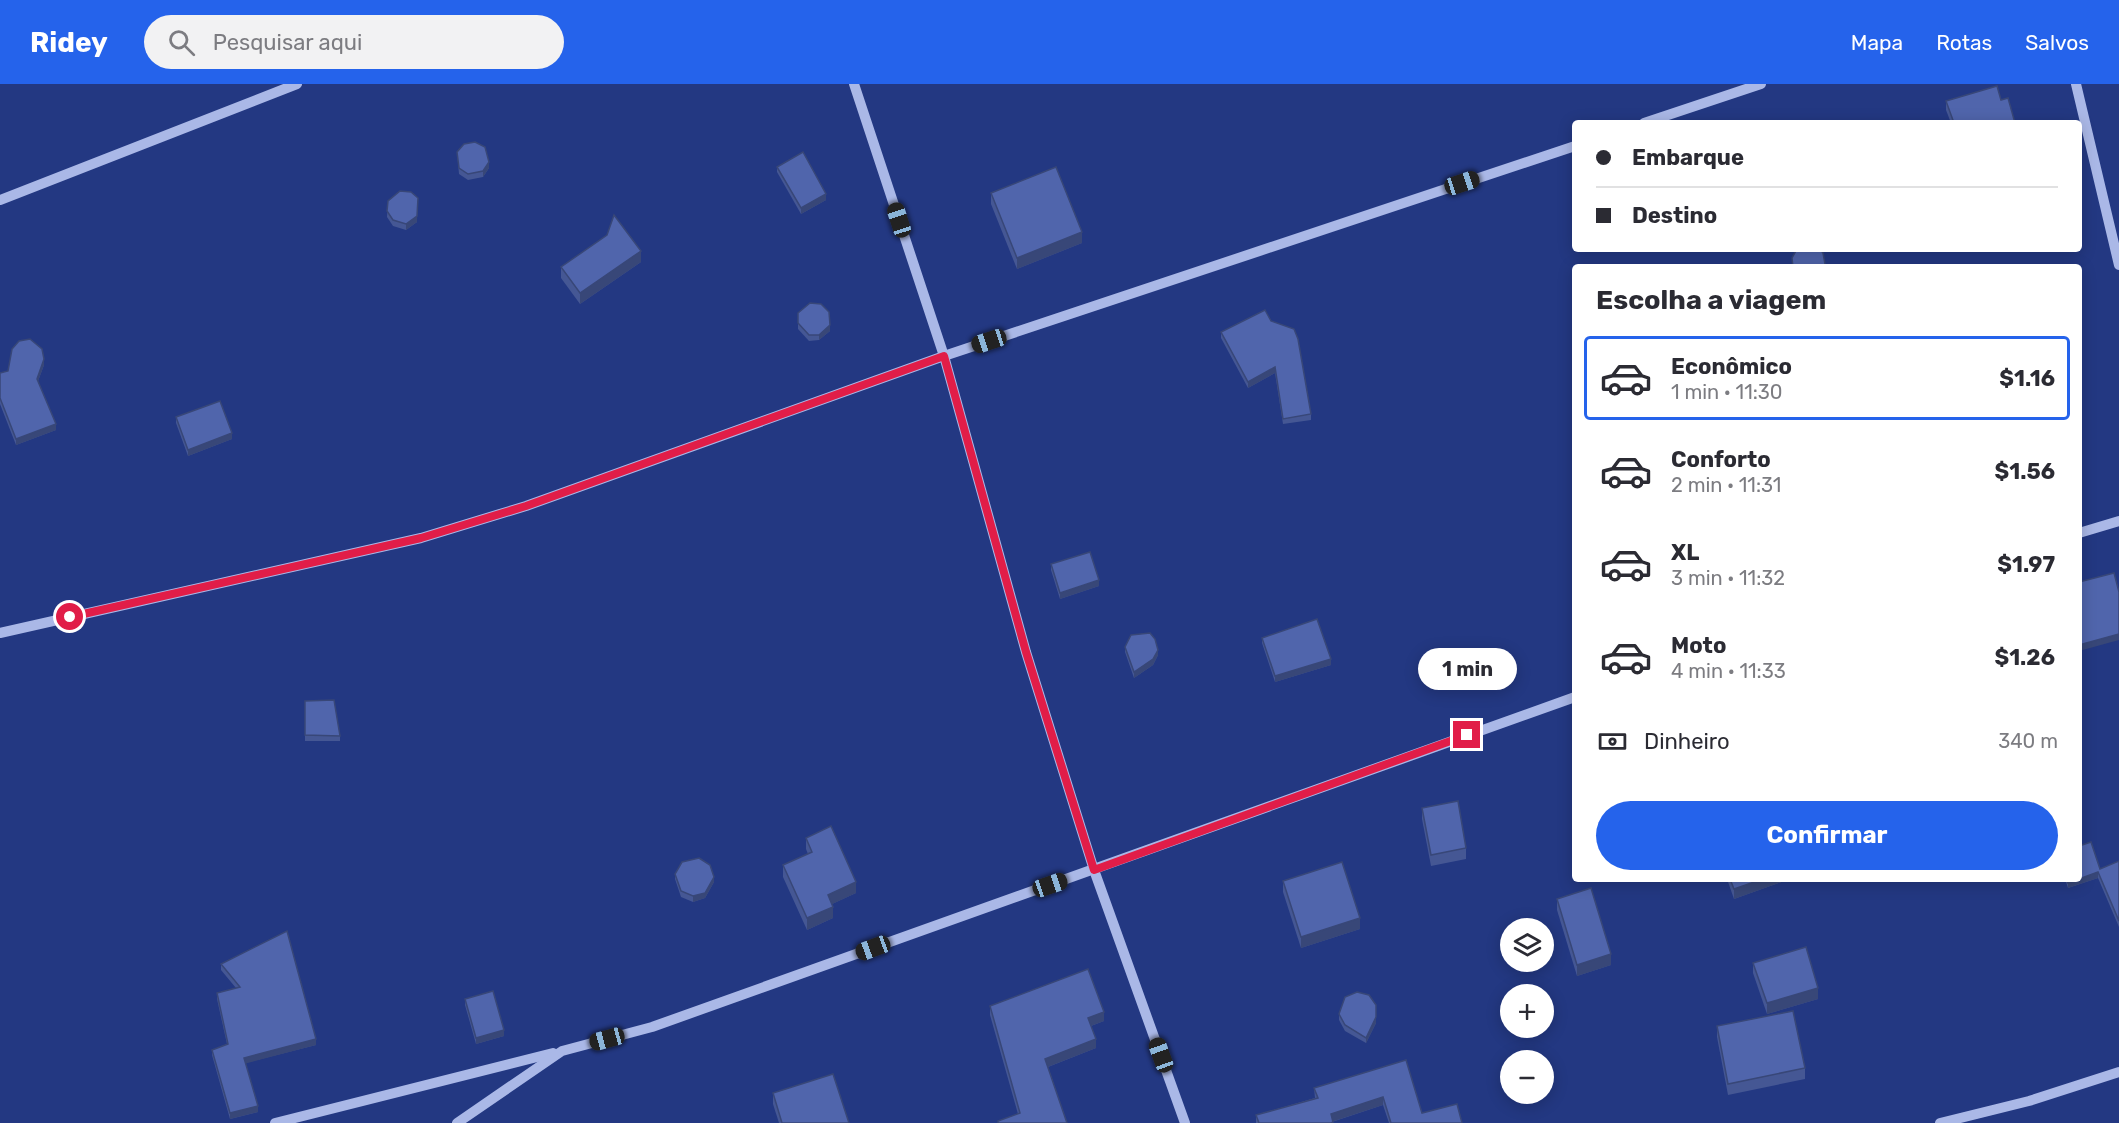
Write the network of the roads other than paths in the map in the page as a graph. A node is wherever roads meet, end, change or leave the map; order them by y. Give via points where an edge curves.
1 (297, 84) edge
2 (854, 84) edge
3 (1761, 84) edge
4 (2076, 84) edge
5 (1653, 120) edge
6 (1572, 147) edge
7 (0, 200) edge
8 (2119, 266) edge
9 (944, 356) junction
10 (2119, 521) edge
11 (2082, 532) edge
12 (0, 633) edge
13 (1572, 698) edge
14 (1094, 870) junction
15 (562, 1051) junction
16 (2119, 1072) edge
17 (316, 1112) junction
18 (275, 1123) edge
19 (320, 1123) edge
20 (456, 1123) edge
21 (1185, 1123) edge
22 (1940, 1123) edge

1 - 7 street
2 - 9 street
3 - 5 street
4 - 8 street
6 - 9 street
9 - 12 street via 526,506 421,538
9 - 14 street via 1026,652
10 - 11 street
13 - 14 street
14 - 15 street via 652,1027
14 - 21 street
15 - 17 street
15 - 20 street
16 - 22 street via 2029,1101
17 - 18 street
17 - 19 street

